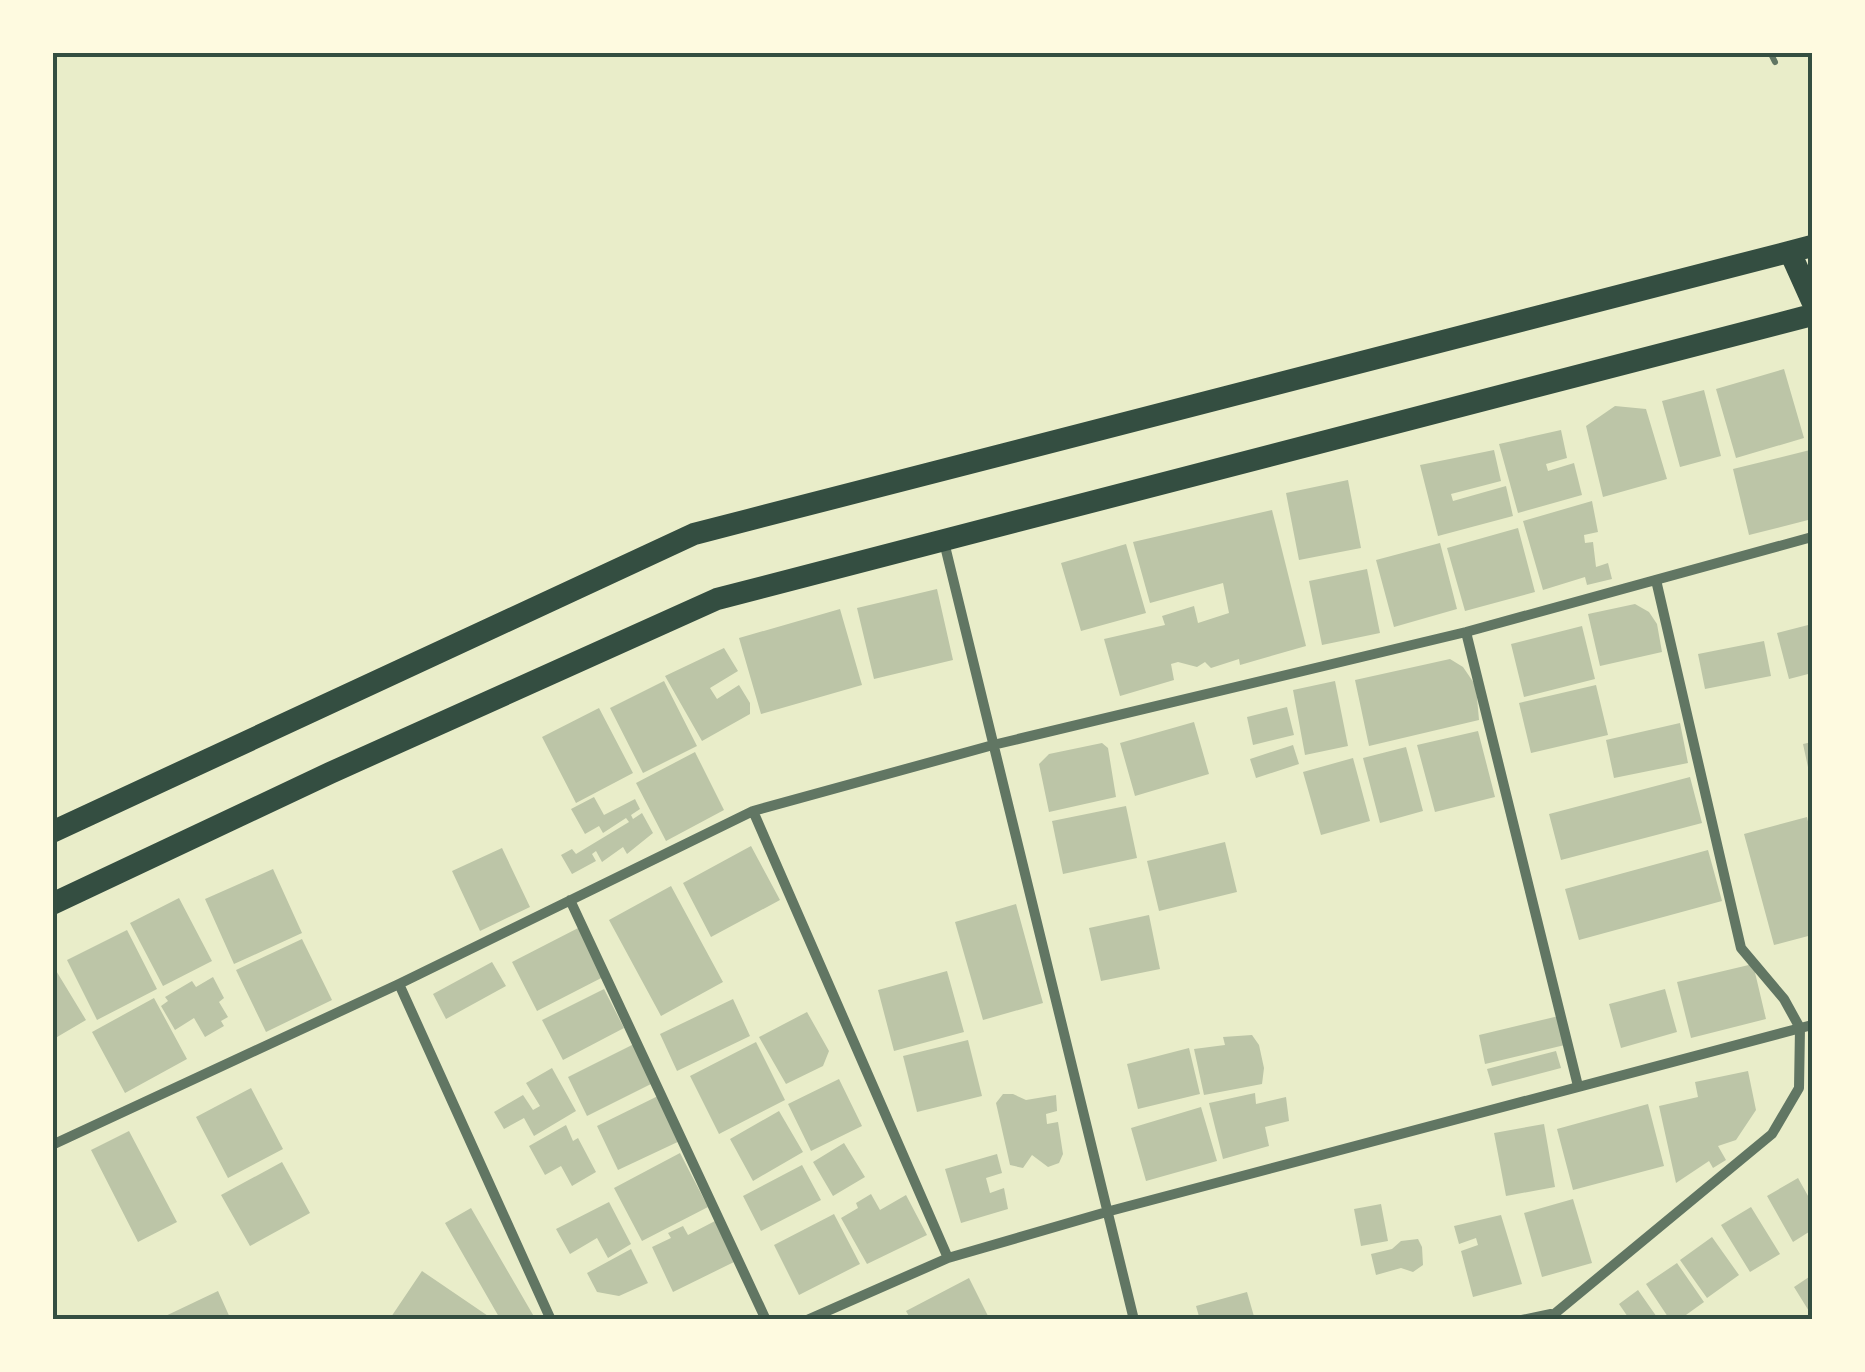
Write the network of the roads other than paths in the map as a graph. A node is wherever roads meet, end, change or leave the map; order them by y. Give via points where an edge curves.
1 (1770, 52) edge
2 (1775, 62) dead end
3 (1802, 249) edge
4 (1812, 300) edge
5 (1812, 315) edge
6 (1812, 537) edge
7 (944, 542) junction
8 (1656, 580) junction
9 (1466, 632) junction
10 (994, 745) junction
11 (753, 812) junction
12 (52, 832) edge
13 (570, 900) junction
14 (52, 904) edge
15 (399, 984) junction
16 (1812, 1025) edge
17 (1800, 1028) junction
18 (1578, 1086) junction
19 (52, 1146) edge
20 (1110, 1211) junction
21 (948, 1258) junction
22 (1551, 1316) edge
23 (551, 1320) edge
24 (766, 1320) edge
25 (807, 1320) edge
26 (1134, 1320) edge
27 (1522, 1320) edge

1 - 2 lane
3 - 4 highway
3 - 12 highway via 694,534
5 - 7 highway
6 - 8 street
7 - 10 street
7 - 14 highway via 717,599
8 - 9 street
8 - 17 street via 1741,948
9 - 10 street
9 - 18 street
10 - 11 street
10 - 20 street
11 - 13 street
11 - 21 street
13 - 15 street
13 - 24 street
15 - 19 street
15 - 23 street
16 - 17 street
17 - 18 street
17 - 22 street via 1799,1088 1772,1134
18 - 20 street
20 - 21 street
20 - 26 street
21 - 25 street
22 - 27 street

